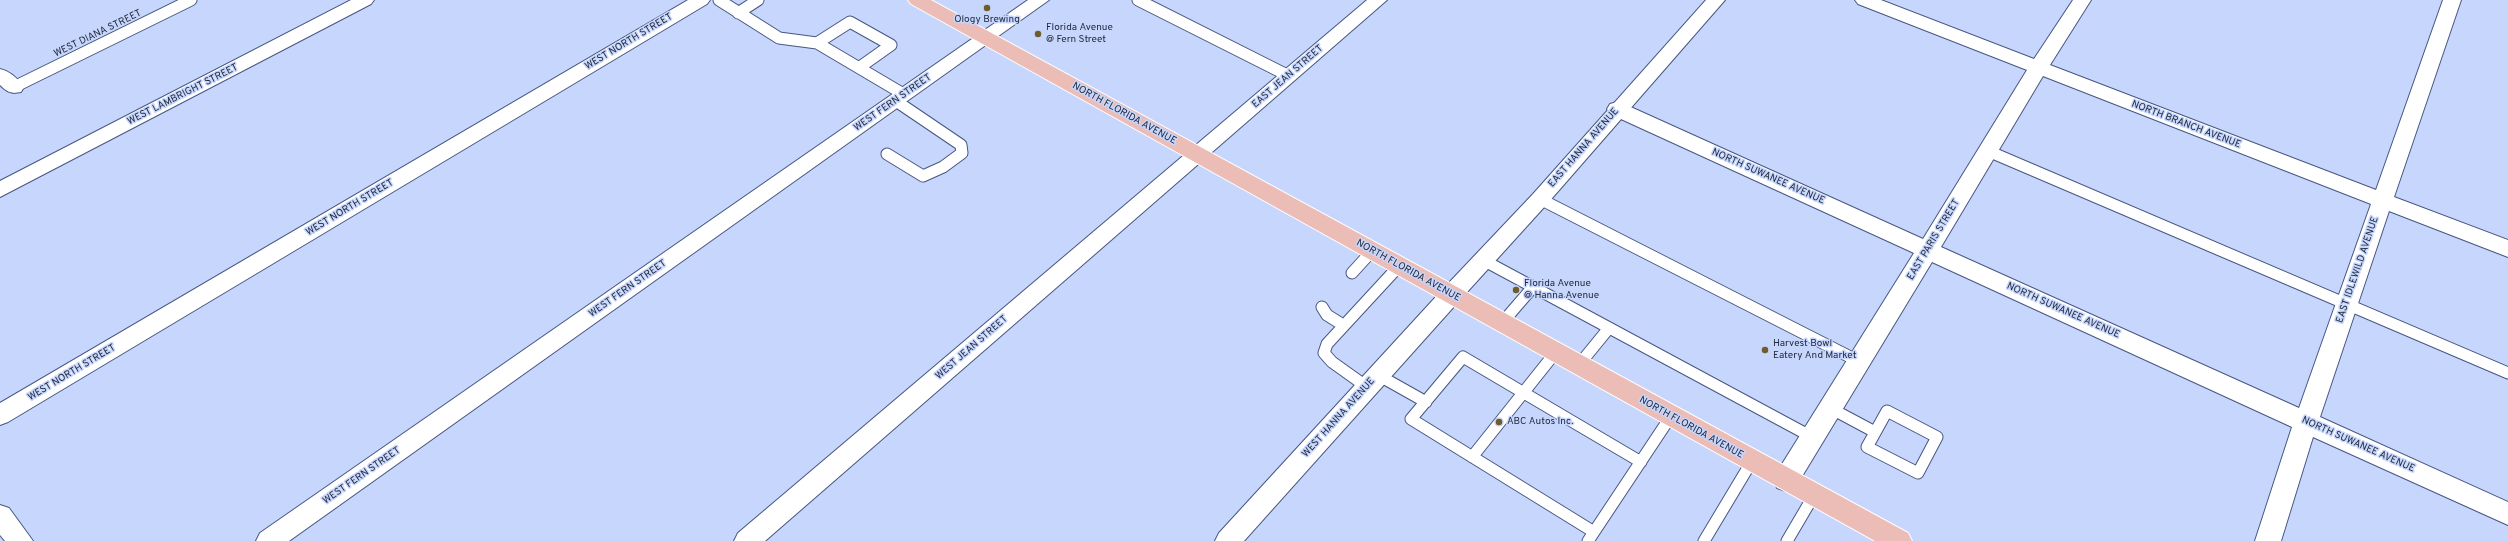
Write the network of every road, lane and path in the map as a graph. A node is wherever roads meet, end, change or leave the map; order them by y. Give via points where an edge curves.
1 (191, 0) edge
2 (365, 0) edge
3 (701, 0) edge
4 (719, 0) edge
5 (758, 0) edge
6 (917, 0) edge
7 (1040, 0) edge
8 (1138, 0) edge
9 (1378, 0) edge
10 (1716, 0) edge
11 (1864, 0) edge
12 (2082, 0) edge
13 (2452, 0) edge
14 (738, 12) junction
15 (986, 38) junction
16 (817, 43) junction
17 (860, 67) junction
18 (2038, 68) junction
19 (1289, 76) junction
20 (7, 81) edge
21 (900, 98) junction
22 (1617, 109) junction
23 (1988, 151) junction
24 (887, 154) dead end
25 (1197, 155) junction
26 (0, 190) edge
27 (1540, 199) junction
28 (2382, 201) junction
29 (2508, 249) edge
30 (1927, 250) junction
31 (1372, 251) junction
32 (1483, 260) junction
33 (1399, 266) junction
34 (1352, 273) dead end
35 (1533, 287) junction
36 (1451, 295) junction
37 (2346, 305) junction
38 (1322, 307) dead end
39 (1502, 323) junction
40 (1343, 325) junction
41 (1609, 328) junction
42 (1555, 353) junction
43 (1860, 362) junction
44 (1578, 366) junction
45 (2508, 372) edge
46 (1373, 381) junction
47 (1524, 393) junction
48 (1426, 402) junction
49 (1830, 408) junction
50 (0, 415) edge
51 (1671, 416) junction
52 (2306, 422) junction
53 (1875, 432) junction
54 (1812, 437) junction
55 (1472, 457) junction
56 (1752, 461) junction
57 (1641, 462) junction
58 (1786, 480) junction
59 (1814, 496) junction
60 (2508, 514) edge
61 (0, 516) edge
62 (1591, 537) edge
63 (20, 541) edge
64 (269, 541) edge
65 (747, 541) edge
66 (1228, 541) edge
67 (1704, 541) edge
68 (1787, 541) edge
69 (1899, 541) edge
70 (2268, 541) edge

1 - 20 lane, WEST DIANA STREET
2 - 26 street, WEST LAMBRIGHT STREET
3 - 50 street, WEST NORTH STREET
4 - 14 lane
5 - 14 lane
6 - 15 main road, NORTH FLORIDA AVENUE
7 - 15 street, WEST FERN STREET
8 - 19 lane
9 - 19 street, EAST JEAN STREET
10 - 22 street, EAST HANNA AVENUE
11 - 18 street, NORTH BRANCH AVENUE
12 - 18 street, EAST PARIS STREET
13 - 28 street, EAST IDLEWILD AVENUE
14 - 16 lane via 779,38
15 - 21 street, WEST FERN STREET
15 - 25 main road, NORTH FLORIDA AVENUE
16 - 17 lane
16 - 17 lane via 850,22 891,45
17 - 21 lane
18 - 23 street, EAST PARIS STREET
18 - 28 street, NORTH BRANCH AVENUE
19 - 25 street, EAST JEAN STREET
21 - 24 lane via 960,145 962,153 943,168 923,176
21 - 64 street, WEST FERN STREET
22 - 27 street, EAST HANNA AVENUE
22 - 30 street, NORTH SUWANEE AVENUE
23 - 30 street, EAST PARIS STREET
23 - 37 lane
25 - 31 main road, NORTH FLORIDA AVENUE
25 - 65 street, WEST JEAN STREET
27 - 32 street, EAST HANNA AVENUE
27 - 43 lane
28 - 29 street, NORTH BRANCH AVENUE
28 - 37 street, EAST IDLEWILD AVENUE
30 - 43 street, EAST PARIS STREET
30 - 52 street, NORTH SUWANEE AVENUE
31 - 33 main road, NORTH FLORIDA AVENUE
31 - 34 lane
32 - 35 lane
32 - 36 street, EAST HANNA AVENUE
33 - 36 main road, NORTH FLORIDA AVENUE
33 - 40 lane
35 - 39 lane
35 - 41 lane
36 - 39 main road, NORTH FLORIDA AVENUE
36 - 46 street, WEST HANNA AVENUE
37 - 45 lane
37 - 52 street, EAST IDLEWILD AVENUE
38 - 40 lane via 1327,315
39 - 42 main road, NORTH FLORIDA AVENUE
40 - 46 lane via 1327,344 1324,353 1332,362
41 - 44 lane
41 - 54 lane
42 - 44 main road, NORTH FLORIDA AVENUE
42 - 47 lane
43 - 49 street, EAST PARIS STREET
44 - 51 main road, NORTH FLORIDA AVENUE
46 - 48 lane
46 - 66 street, WEST HANNA AVENUE
47 - 48 lane via 1463,357
47 - 55 lane
47 - 57 lane
48 - 55 lane via 1411,419
49 - 53 lane
49 - 54 street, EAST PARIS STREET
51 - 56 main road, NORTH FLORIDA AVENUE
51 - 57 lane
52 - 60 street, NORTH SUWANEE AVENUE
52 - 70 street, EAST IDLEWILD AVENUE
53 - 53 lane via 1867,446 1918,473 1937,437 1887,411
54 - 58 street, EAST PARIS STREET
55 - 62 lane
56 - 58 main road, NORTH FLORIDA AVENUE
56 - 67 lane
57 - 62 lane
58 - 59 main road, NORTH FLORIDA AVENUE
59 - 68 lane
59 - 69 main road, NORTH FLORIDA AVENUE
61 - 63 street

